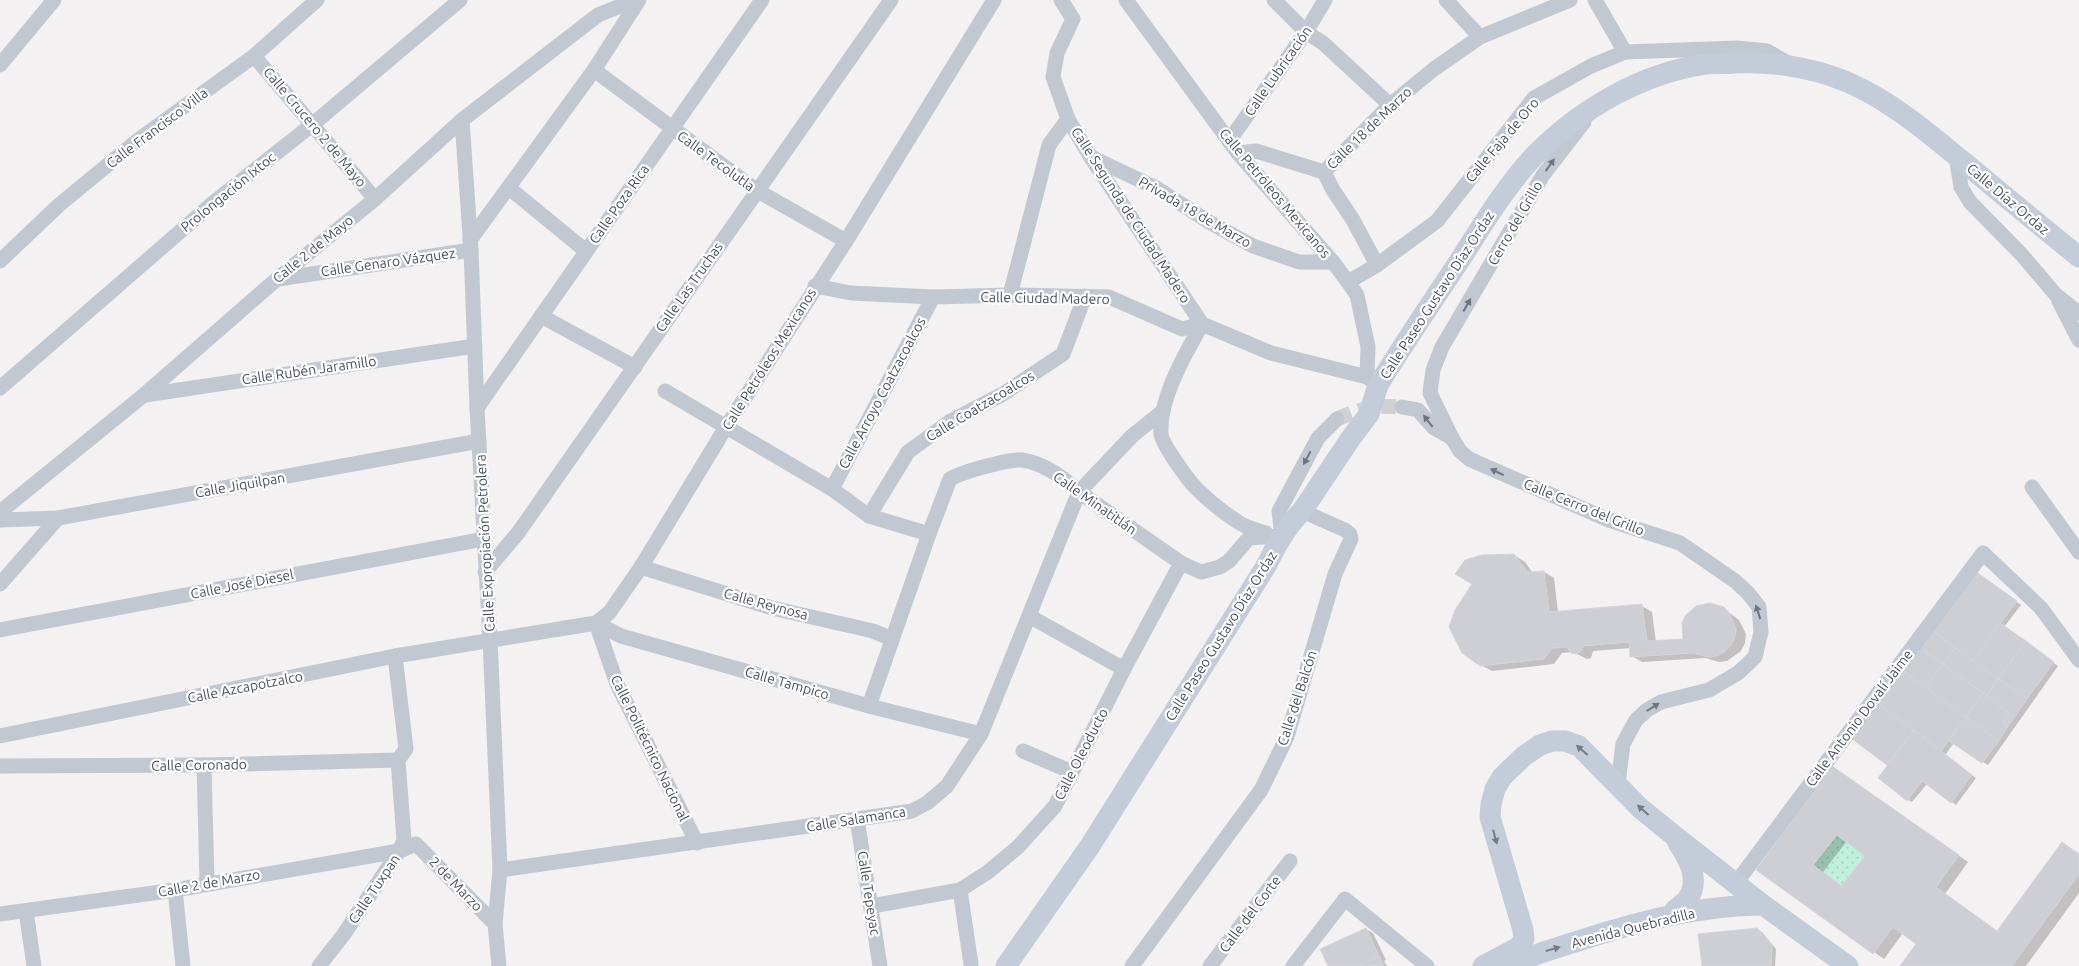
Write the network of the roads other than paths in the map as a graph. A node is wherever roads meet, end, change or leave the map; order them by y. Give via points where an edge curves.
1 (54, 0) edge
2 (318, 0) edge
3 (460, 0) edge
4 (637, 0) edge
5 (762, 0) edge
6 (891, 0) edge
7 (994, 0) edge
8 (1061, 0) edge
9 (1126, 0) edge
10 (1274, 0) edge
11 (1325, 0) edge
12 (1446, 0) edge
13 (1570, 0) edge
14 (1596, 0) edge
15 (1306, 32) junction
16 (1480, 37) junction
17 (1624, 52) junction
18 (254, 56) junction
19 (0, 66) edge
20 (1797, 68) junction
21 (594, 70) junction
22 (1390, 105) junction
23 (1597, 105) junction
24 (1068, 119) junction
25 (462, 120) junction
26 (313, 124) junction
27 (673, 130) junction
28 (1938, 140) joint
29 (1234, 147) junction
30 (1090, 156) junction
31 (1956, 156) junction
32 (1324, 172) junction
33 (509, 188) junction
34 (756, 190) junction
35 (375, 199) junction
36 (846, 241) junction
37 (470, 245) junction
38 (586, 251) junction
39 (2079, 257) edge
40 (0, 261) edge
41 (1333, 262) junction
42 (1377, 265) junction
43 (277, 279) junction
44 (1348, 282) junction
45 (815, 286) junction
46 (1010, 295) junction
47 (2056, 295) junction
48 (1085, 296) junction
49 (933, 297) junction
50 (2079, 313) edge
51 (541, 316) junction
52 (1202, 324) junction
53 (2079, 340) edge
54 (475, 346) junction
55 (1442, 347) joint
56 (634, 367) junction
57 (1373, 381) junction
58 (0, 388) edge
59 (665, 391) dead end
60 (144, 395) junction
61 (1402, 407) tunnel mouth
62 (477, 408) junction
63 (1163, 411) junction
64 (1337, 420) tunnel mouth
65 (726, 427) junction
66 (1452, 438) junction
67 (479, 441) junction
68 (2032, 487) dead end
69 (832, 489) junction
70 (1079, 492) junction
71 (1302, 511) junction
72 (0, 512) edge
73 (869, 516) junction
74 (58, 518) junction
75 (0, 520) edge
76 (929, 534) junction
77 (1282, 536) junction
78 (484, 539) junction
79 (2079, 552) edge
80 (1181, 563) junction
81 (641, 567) junction
82 (485, 572) junction
83 (0, 584) edge
84 (1029, 616) junction
85 (596, 623) junction
86 (0, 630) edge
87 (490, 639) junction
88 (892, 639) junction
89 (395, 656) junction
90 (2079, 660) edge
91 (1124, 669) junction
92 (868, 706) junction
93 (981, 734) junction
94 (0, 736) edge
95 (1023, 751) dead end
96 (398, 760) junction
97 (204, 765) junction
98 (0, 766) edge
99 (1072, 772) junction
100 (1618, 783) junction
101 (857, 819) junction
102 (1672, 834) junction
103 (697, 843) junction
104 (416, 844) joint
105 (399, 851) junction
106 (1290, 861) dead end
107 (500, 870) junction
108 (207, 884) junction
109 (1736, 884) junction
110 (175, 890) junction
111 (960, 890) junction
112 (1763, 905) junction
113 (872, 906) junction
114 (1675, 910) junction
115 (26, 911) junction
116 (0, 914) edge
117 (1644, 922) junction
118 (495, 924) junction
119 (1508, 959) edge
120 (971, 964) dead end
121 (34, 966) edge
122 (183, 966) edge
123 (319, 966) edge
124 (499, 966) edge
125 (880, 966) edge
126 (1006, 966) edge
127 (1132, 966) edge
128 (1210, 966) edge
129 (1294, 966) edge
130 (1427, 966) edge
131 (1483, 966) edge
132 (1848, 966) edge

1 - 19 street
2 - 18 street, Calle Francisco Villa
3 - 26 street, Prolongación Ixtoc
4 - 21 street, Calle 2 de Mayo
4 - 25 street, Calle 2 de Mayo via 598,16
5 - 27 street, Calle Poza Rica
6 - 34 street, Calle Las Truchas
7 - 36 street, Calle Petróleos Mexicanos
8 - 24 street, Calle Segunda de Ciudad Madero via 1073,19 1057,53 1053,77
9 - 29 street, Calle Petróleos Mexicanos
10 - 15 street
11 - 15 street, Calle Lubricación
12 - 16 street
13 - 16 street, Calle 18 de Marzo
14 - 17 street
15 - 22 street
15 - 29 street, Calle Lubricación
16 - 22 street, Calle 18 de Marzo
17 - 20 street, Calle Faja de Oro via 1737,48 1767,51
17 - 42 street, Calle Faja de Oro via 1591,66 1534,98 1437,221
18 - 26 street, Calle Crucero 2 de Mayo
18 - 40 street, Calle Francisco Villa via 138,140 59,205
20 - 23 main road, Calle Paseo Gustavo Díaz Ordaz via 1750,62 1707,64 1666,73
20 - 28 main road, Calle Paseo Gustavo Díaz Ordaz via 1863,89 1903,113
21 - 27 street, Calle Tecolutla
21 - 33 street, Calle 2 de Mayo
22 - 32 street, Calle 18 de Marzo
55 -> 23 street, Cerro del Grillo via 1543,175
23 - 57 main road, Calle Paseo Gustavo Díaz Ordaz via 1536,154 1515,179
24 - 30 street, Calle Segunda de Ciudad Madero
24 - 46 street via 1049,145
25 - 35 street, Calle 2 de Mayo
25 - 37 street, Calle Expropiación Petrolera
26 - 35 street, Calle Crucero 2 de Mayo
26 - 58 street, Prolongación Ixtoc via 213,202
27 - 34 street, Calle Tecolutla
27 - 38 street, Calle Poza Rica
28 - 31 main road, Calle Díaz Ordaz
29 - 32 street, Calle 18 de Marzo
29 - 41 street, Calle Petróleos Mexicanos
30 - 41 street, Privada 18 de Marzo via 1158,189 1208,222 1253,246 1298,262
30 - 52 street, Calle Segunda de Ciudad Madero
31 - 39 main road, Calle Díaz Ordaz
31 - 47 street via 1962,188 1970,202
32 - 42 street
33 - 37 street, Calle 2 de Mayo
33 - 38 street
34 - 36 street, Calle Tecolutla
34 - 56 street, Calle Las Truchas
35 - 43 street, Calle 2 de Mayo
36 - 45 street, Calle Petróleos Mexicanos
37 - 43 street, Calle Genaro Vázquez
37 - 54 street, Calle Expropiación Petrolera
38 - 51 street, Calle Poza Rica
41 - 44 street, Calle Petróleos Mexicanos
42 - 44 street, Calle Faja de Oro
43 - 60 street, Calle 2 de Mayo
44 - 57 street, Calle Petróleos Mexicanos via 1357,296
45 - 49 street, Calle Ciudad Madero via 851,293
45 - 65 street, Calle Petróleos Mexicanos
46 - 48 street, Calle Ciudad Madero
46 - 49 street, Calle Ciudad Madero
47 - 50 street
47 - 53 street
48 - 52 street, Calle Ciudad Madero via 1116,299 1182,329
48 - 73 street, Calle Coatzacoalcos via 1063,354 1003,394 949,422 908,452
49 - 69 street, Calle Arroyo Coatzacoalcos
51 - 56 street
51 - 62 street, Calle Poza Rica
52 - 57 street via 1271,353
52 - 63 street via 1175,377
54 - 60 street, Calle Rubén Jaramillo
54 - 62 street, Calle Expropiación Petrolera
55 - 66 street, Calle Cerro del Grillo via 1433,370 1430,393
56 - 82 street, Calle Las Truchas via 518,533
57 - 71 main road, Calle Paseo Gustavo Díaz Ordaz via 1370,414
59 - 65 street
60 - 72 street, Calle 2 de Mayo
66 -> 61 street via 1434,428 1418,410
62 - 67 street, Calle Expropiación Petrolera
63 - 70 street, Calle Salamanca via 1132,436
63 - 77 street via 1161,436 1196,488 1238,523
64 -> 77 street via 1318,438 1279,511
65 - 69 street
65 - 81 street, Calle Petróleos Mexicanos
100 -> 66 street, Calle Cerro del Grillo via 1623,744 1636,720 1661,702 1709,690 1738,673 1755,657 1761,632 1758,607 1735,581 1680,543 1609,520 1505,476 1469,459
67 - 74 street, Calle Jiquilpan
67 - 78 street, Calle Expropiación Petrolera
68 - 79 street
69 - 73 street
70 - 76 street, Calle Minatitlán via 1036,463 1020,460 985,466 950,479
70 - 80 street, Calle Minatitlán
70 - 84 street, Calle Salamanca
71 - 77 main road, Calle Paseo Gustavo Díaz Ordaz
71 - 127 street, Calle del Balcón via 1345,530 1351,539 1335,574 1287,737 1261,790
73 - 76 street
74 - 75 street, Calle Jiquilpan
74 - 83 street
76 - 88 street, Calle Minatitlán
77 - 80 street, Calle Minatitlán via 1250,538 1229,561 1207,571 1201,572
77 - 126 main road, Calle Paseo Gustavo Díaz Ordaz via 1090,846
78 - 82 street, Calle Expropiación Petrolera
78 - 86 street, Calle José Diesel
80 - 91 street, Calle Oleoducto
81 - 85 street, Calle Petróleos Mexicanos via 609,613
81 - 88 street, Calle Reynosa via 772,608 873,631
82 - 87 street, Calle Expropiación Petrolera
84 - 91 street
84 - 93 street, Calle Salamanca
85 - 87 street
85 - 92 street, Calle Tampico via 621,636
85 - 103 street, Calle Politécnico Nacional via 617,684
87 - 89 street, Calle Azcapotzalco
87 - 107 street, Calle Expropiación Petrolera
88 - 92 street, Calle Minatitlán
89 - 94 street, Calle Azcapotzalco
89 - 96 street, Calle Tuxpan via 406,748
90 - 109 street, Calle Antonio Dovalí Jaime via 2041,608 1983,553
91 - 99 street, Calle Oleoducto
92 - 93 street, Calle Tampico
93 - 101 street, Calle Salamanca via 947,786 927,803 912,810
95 - 99 street
96 - 97 street, Calle Coronado
96 - 105 street, Calle Tuxpan via 404,840
97 - 98 street, Calle Coronado
97 - 108 street
99 - 111 street, Calle Oleoducto via 1055,806 1018,847
102 -> 100 main road via 1640,808
100 -> 119 main road via 1579,746 1565,741 1540,745 1502,777 1495,789 1490,817 1523,930 1523,943
101 - 103 street, Calle Salamanca
101 - 113 street, Calle Tepeyac
102 - 109 main road
102 - 114 main road via 1689,860 1693,876 1688,899
103 - 107 street, Calle Salamanca
104 - 105 street, Calle 2 de Marzo
104 - 118 street, 2 de Marzo
105 - 108 street, Calle 2 de Marzo
105 - 123 street, Calle Tuxpan
106 - 128 street, Calle del Corte
107 - 118 street, Calle Expropiación Petrolera
108 - 110 street, Calle 2 de Marzo
109 - 112 main road
109 - 114 main road via 1723,893
110 - 115 street, Calle 2 de Marzo
110 - 122 street
111 - 113 street, Calle Oleoducto
111 - 120 street
112 - 117 main road, Avenida Quebradilla via 1717,907
112 - 132 main road
113 - 125 street, Calle Tepeyac
114 - 117 main road
115 - 116 street, Calle 2 de Marzo
115 - 121 street
119 -> 117 main road, Avenida Quebradilla
118 - 124 street, Calle Expropiación Petrolera
119 - 131 main road, Avenida Quebradilla
129 - 130 street via 1345,899

